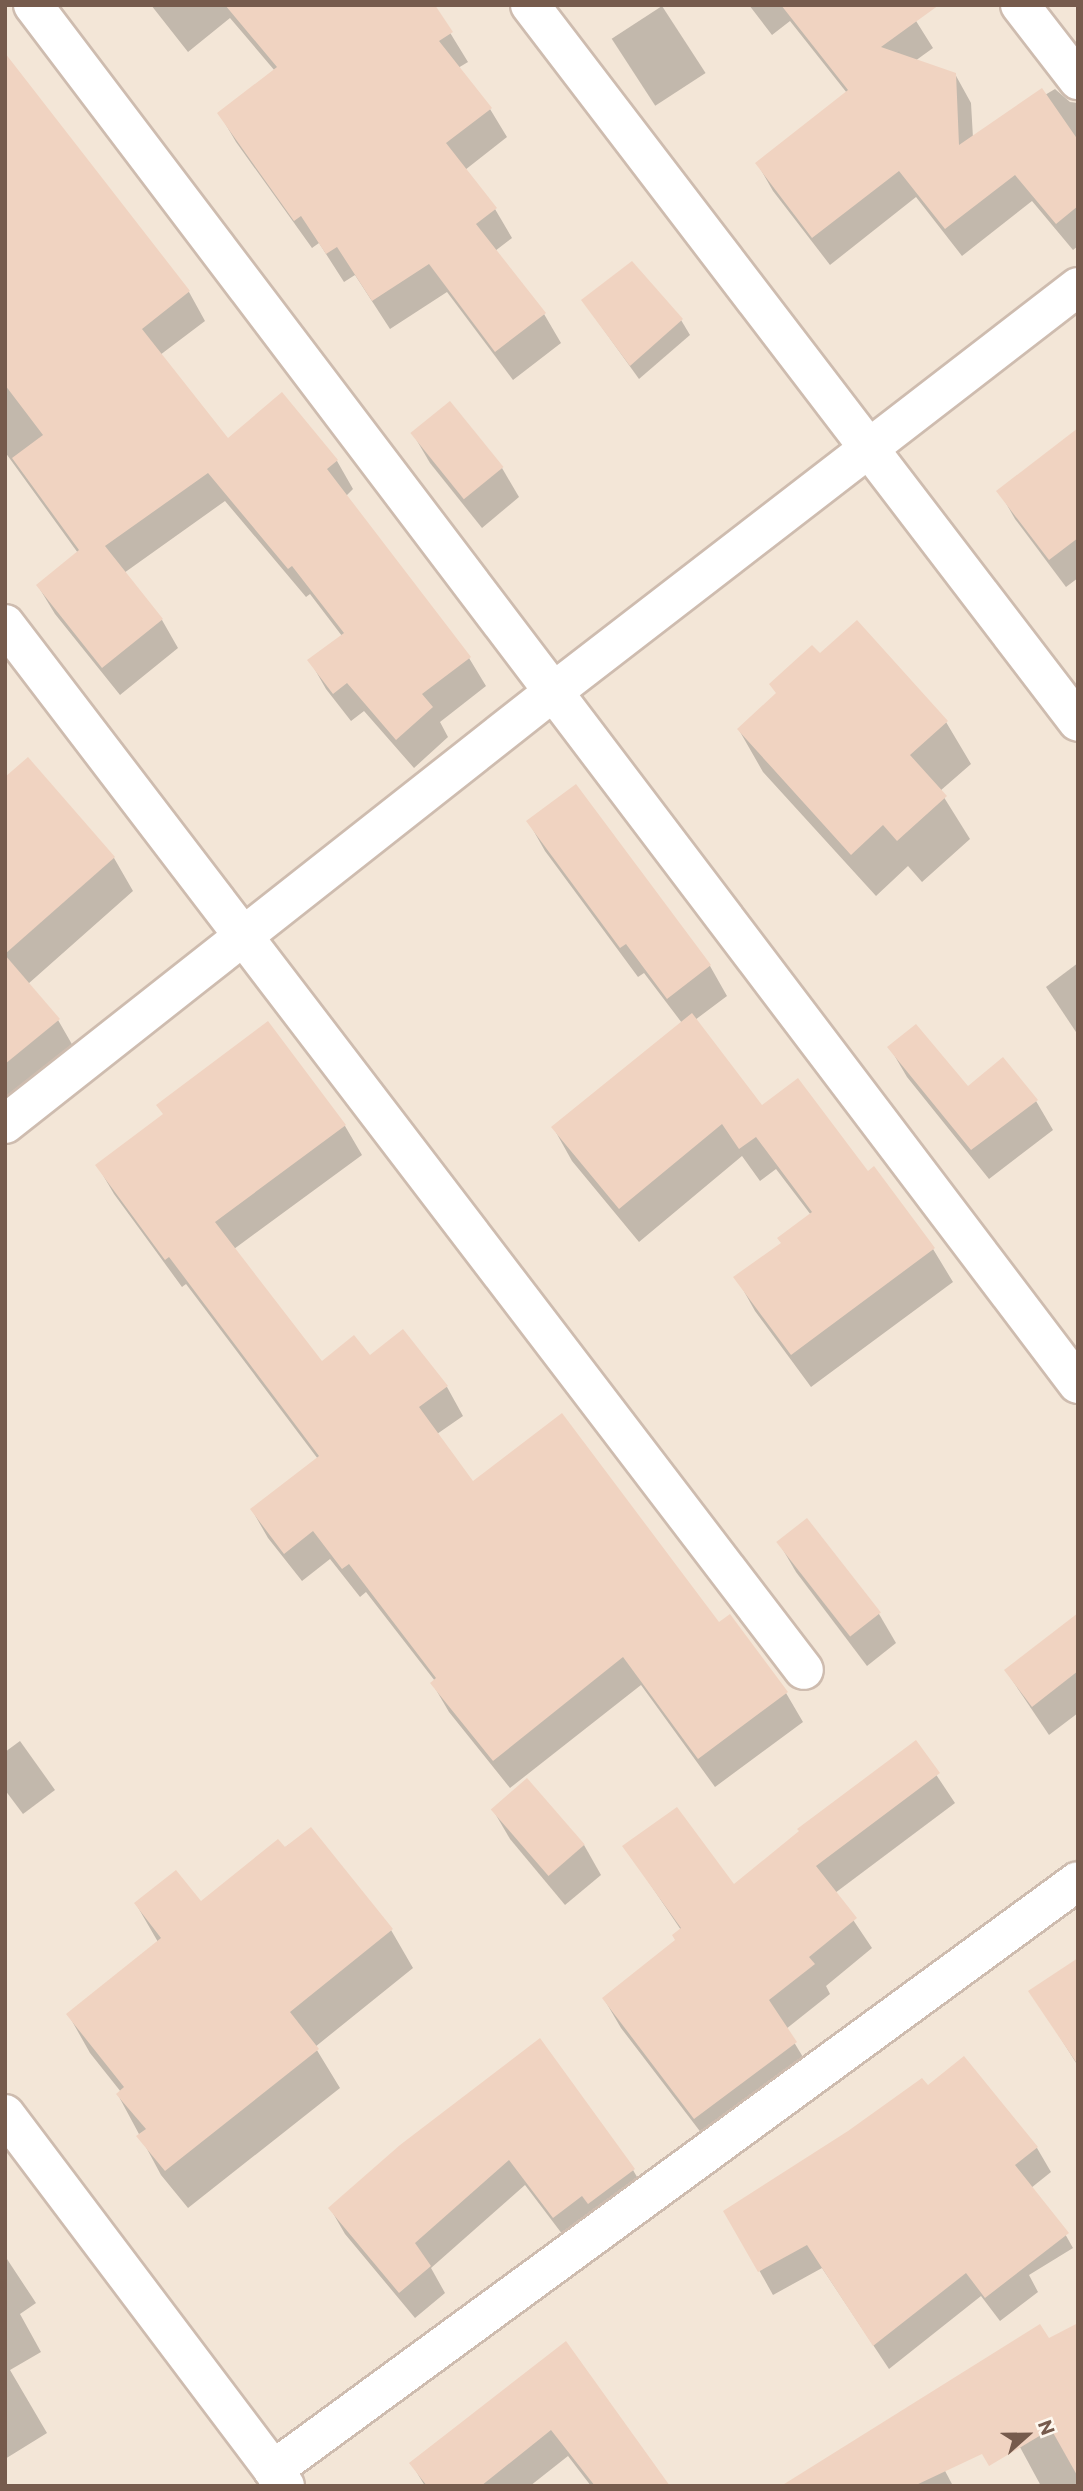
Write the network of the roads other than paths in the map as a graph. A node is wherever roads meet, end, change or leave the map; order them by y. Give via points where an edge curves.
1 (33, 5) edge
2 (530, 5) edge
3 (1020, 5) edge
4 (1078, 80) edge
5 (1078, 287) edge
6 (869, 449) junction
7 (5, 624) edge
8 (553, 692) junction
9 (1078, 722) edge
10 (243, 936) junction
11 (5, 1124) edge
12 (1078, 1384) edge
13 (804, 1670) dead end
14 (1078, 1881) edge
15 (5, 2114) edge
16 (279, 2478) edge

1 - 8 street
2 - 6 street
3 - 4 street
5 - 6 street
6 - 8 street
6 - 9 street
7 - 10 street
8 - 10 street
8 - 12 street
10 - 11 street
10 - 13 street
14 - 16 street
15 - 16 street

